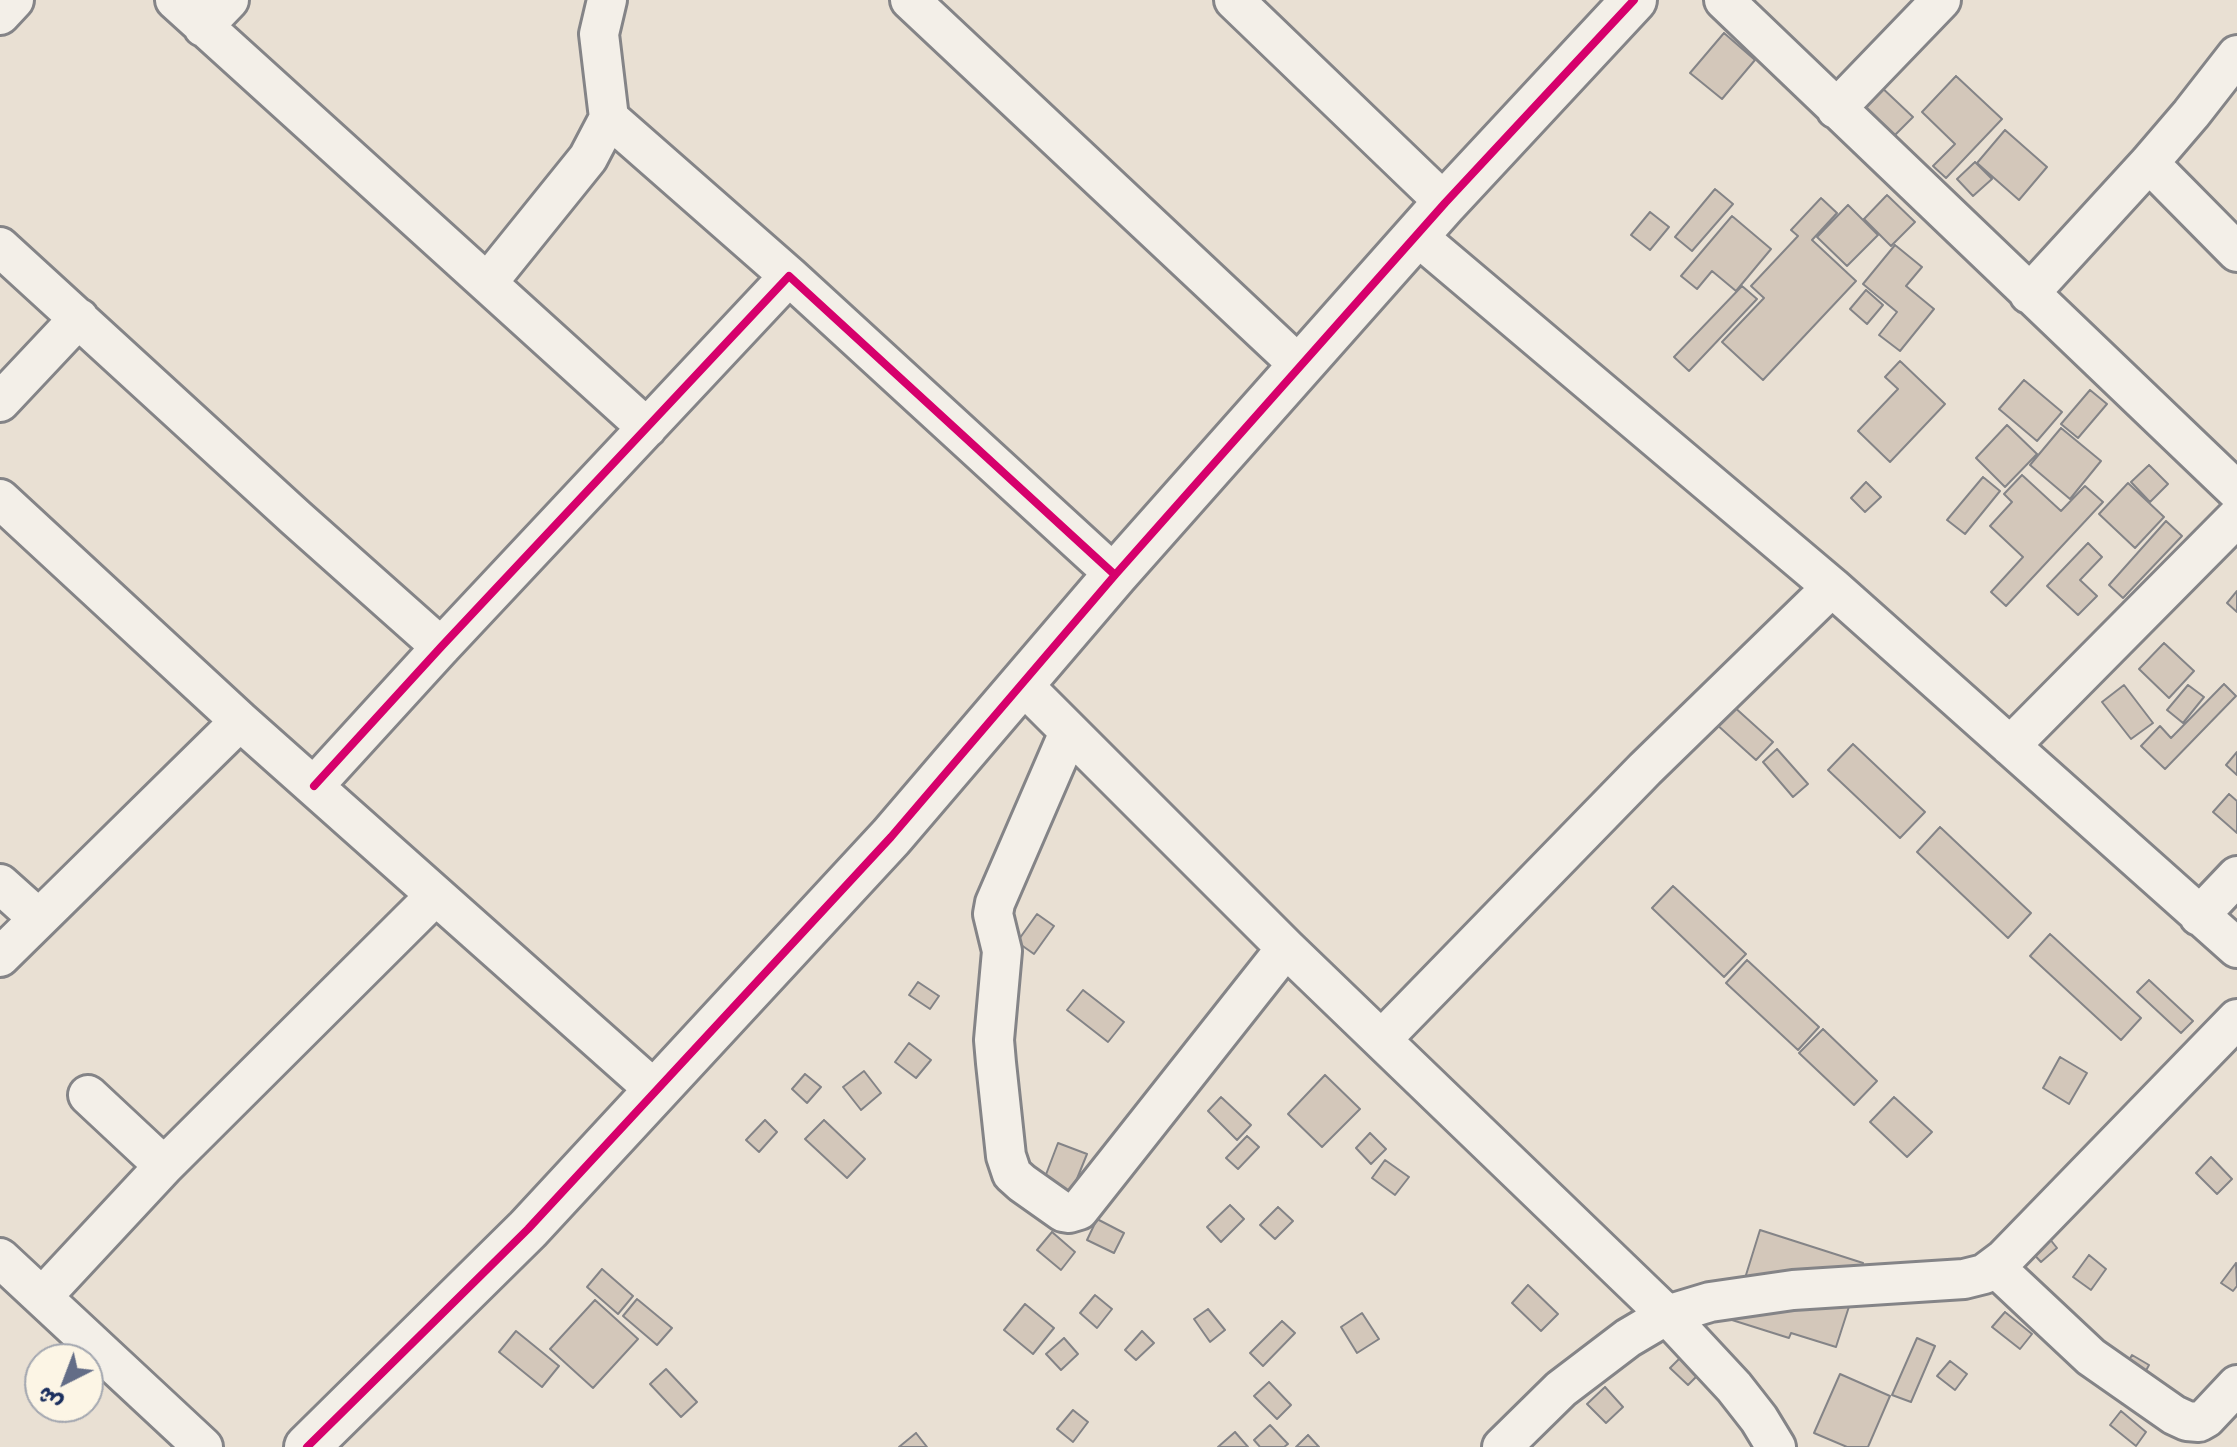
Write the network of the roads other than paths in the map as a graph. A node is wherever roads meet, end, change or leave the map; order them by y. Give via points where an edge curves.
1 (14, 0) edge
2 (175, 0) edge
3 (229, 0) edge
4 (607, 0) edge
5 (910, 0) edge
6 (1634, 0) edge
7 (1724, 0) edge
8 (1941, 0) edge
9 (1256, 7) edge
10 (0, 15) edge
11 (203, 27) junction
12 (2237, 55) edge
13 (1836, 109) junction
14 (609, 118) junction
15 (2149, 163) junction
16 (1445, 203) junction
17 (1417, 236) junction
18 (0, 247) edge
19 (2237, 252) edge
20 (789, 276) junction
21 (488, 282) junction
22 (2029, 294) junction
23 (79, 318) junction
24 (1301, 367) junction
25 (0, 402) edge
26 (647, 428) junction
27 (2237, 491) edge
28 (0, 499) edge
29 (2237, 517) edge
30 (1115, 575) junction
31 (1832, 587) junction
32 (441, 647) junction
33 (1022, 684) junction
34 (240, 721) junction
35 (1069, 732) junction
36 (2010, 746) junction
37 (314, 786) junction
38 (2237, 876) edge
39 (0, 884) edge
40 (435, 896) junction
41 (2199, 916) junction
42 (38, 918) junction
43 (1286, 948) junction
44 (2237, 948) edge
45 (0, 957) edge
46 (2237, 1019) edge
47 (1382, 1039) junction
48 (657, 1092) junction
49 (88, 1095) dead end
50 (164, 1166) junction
51 (0, 1258) edge
52 (1995, 1267) junction
53 (42, 1297) junction
54 (1667, 1315) junction
55 (2237, 1385) edge
56 (203, 1447) edge
57 (307, 1447) edge
58 (1502, 1447) edge
59 (1776, 1447) edge

1 - 10 street
2 - 11 street
3 - 11 street
4 - 14 street via 599,34
5 - 24 street
6 - 16 street
7 - 13 street
8 - 13 street
9 - 16 street
11 - 21 street
12 - 15 street
13 - 22 street
14 - 20 street
14 - 21 street via 588,158
15 - 19 street
15 - 22 street
16 - 17 street
17 - 24 street
17 - 31 street
18 - 23 street
20 - 26 street
20 - 30 street
21 - 26 street
22 - 27 street
23 - 25 street
23 - 32 street
24 - 30 street
26 - 32 street
28 - 34 street
29 - 36 street
30 - 33 street
31 - 36 street
31 - 47 street via 1645,769
32 - 37 street
33 - 35 street
33 - 48 street via 891,837
34 - 37 street
34 - 42 street
35 - 43 street
35 - 43 street via 993,914 1002,951 994,1040 1012,1174 1063,1212 1079,1210
36 - 41 street
37 - 40 street
38 - 41 street
39 - 42 street
40 - 48 street
40 - 50 street
41 - 44 street
42 - 45 street
43 - 47 street
46 - 52 street
47 - 54 street
48 - 57 street via 528,1229
49 - 50 street
50 - 53 street
51 - 53 street
52 - 54 street via 1964,1279 1793,1290 1710,1302
52 - 55 street via 2091,1357 2174,1415 2199,1422
53 - 56 street
54 - 58 street via 1561,1389
54 - 59 street via 1734,1387

